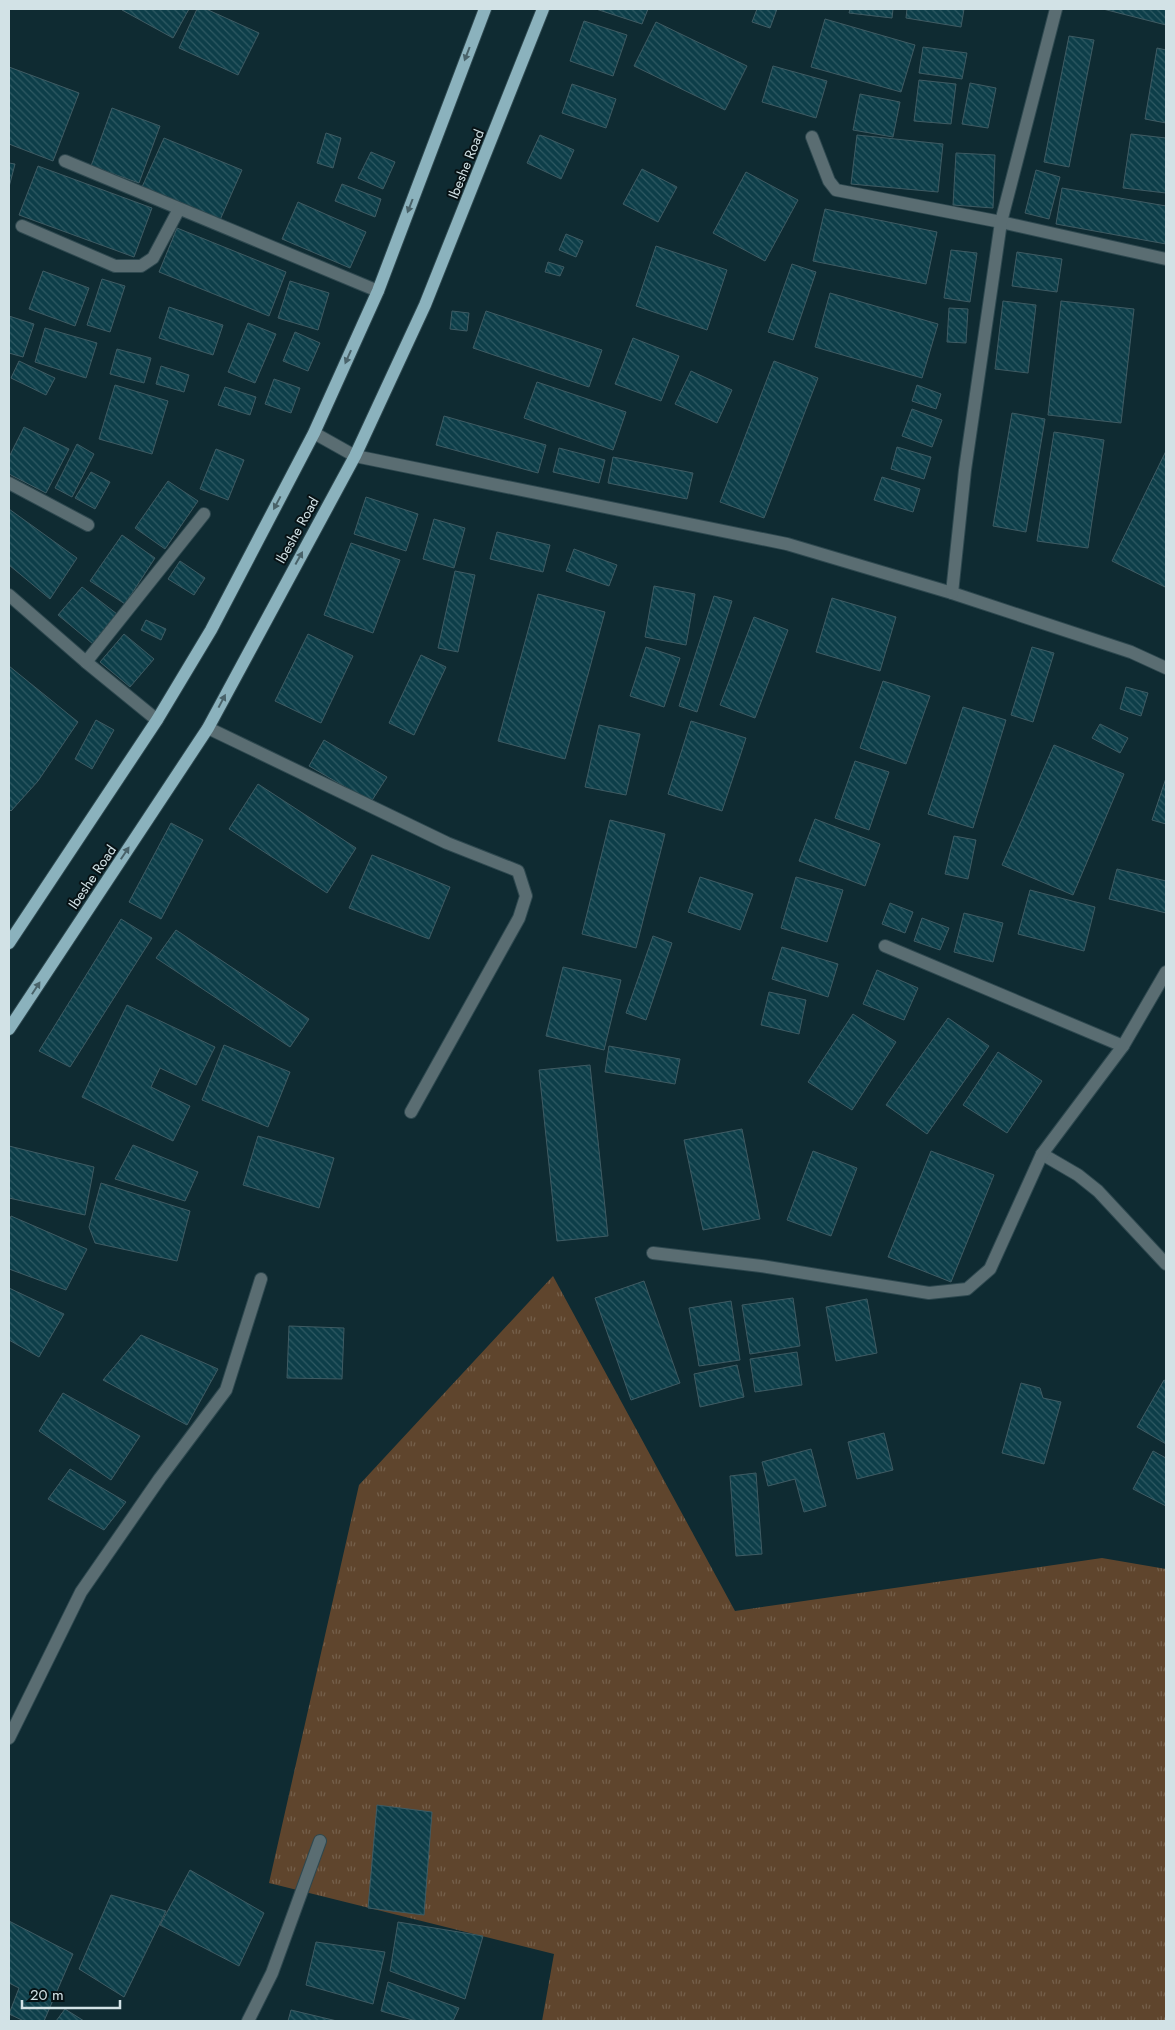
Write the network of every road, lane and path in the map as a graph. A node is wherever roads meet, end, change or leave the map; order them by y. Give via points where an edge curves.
1 (485, 9) edge
2 (544, 9) edge
3 (1056, 9) edge
4 (812, 137) dead end
5 (65, 161) dead end
6 (179, 209) junction
7 (1002, 222) junction
8 (22, 226) dead end
9 (1166, 259) edge
10 (378, 291) junction
11 (314, 433) junction
12 (355, 456) junction
13 (9, 483) edge
14 (204, 514) dead end
15 (88, 525) dead end
16 (952, 593) junction
17 (9, 595) edge
18 (86, 662) junction
19 (1166, 668) edge
20 (156, 720) junction
21 (208, 728) junction
22 (9, 942) edge
23 (885, 946) dead end
24 (1166, 972) edge
25 (9, 1029) edge
26 (1122, 1046) junction
27 (411, 1112) dead end
28 (1042, 1154) junction
29 (653, 1253) dead end
30 (1166, 1264) edge
31 (261, 1280) dead end
32 (12, 1721) edge
33 (9, 1738) edge
34 (320, 1841) dead end
35 (248, 2021) edge

1 -> 10 main road
2 - 12 main road, Ibeshe Road via 426,306
3 - 7 street
4 - 7 street via 836,190
5 - 6 street
6 - 8 street via 153,258 141,266 115,266
6 - 10 street
7 - 9 street
7 - 16 street via 965,470
10 -> 11 main road
11 - 12 street
11 -> 20 main road via 211,630
12 - 16 street via 787,544
21 -> 12 main road, Ibeshe Road
13 - 15 street
14 - 18 street
16 - 19 street via 1132,652
17 - 18 street
18 - 20 street
20 - 22 main road
25 -> 21 main road, Ibeshe Road
21 - 27 street via 447,844 518,871 526,896 519,918
23 - 26 street
24 - 26 street
26 - 28 street
28 - 29 street via 990,1269 967,1289 929,1292
28 - 30 street via 1098,1191
31 - 32 street via 226,1390 81,1592
32 - 33 street
34 - 35 street via 272,1973

